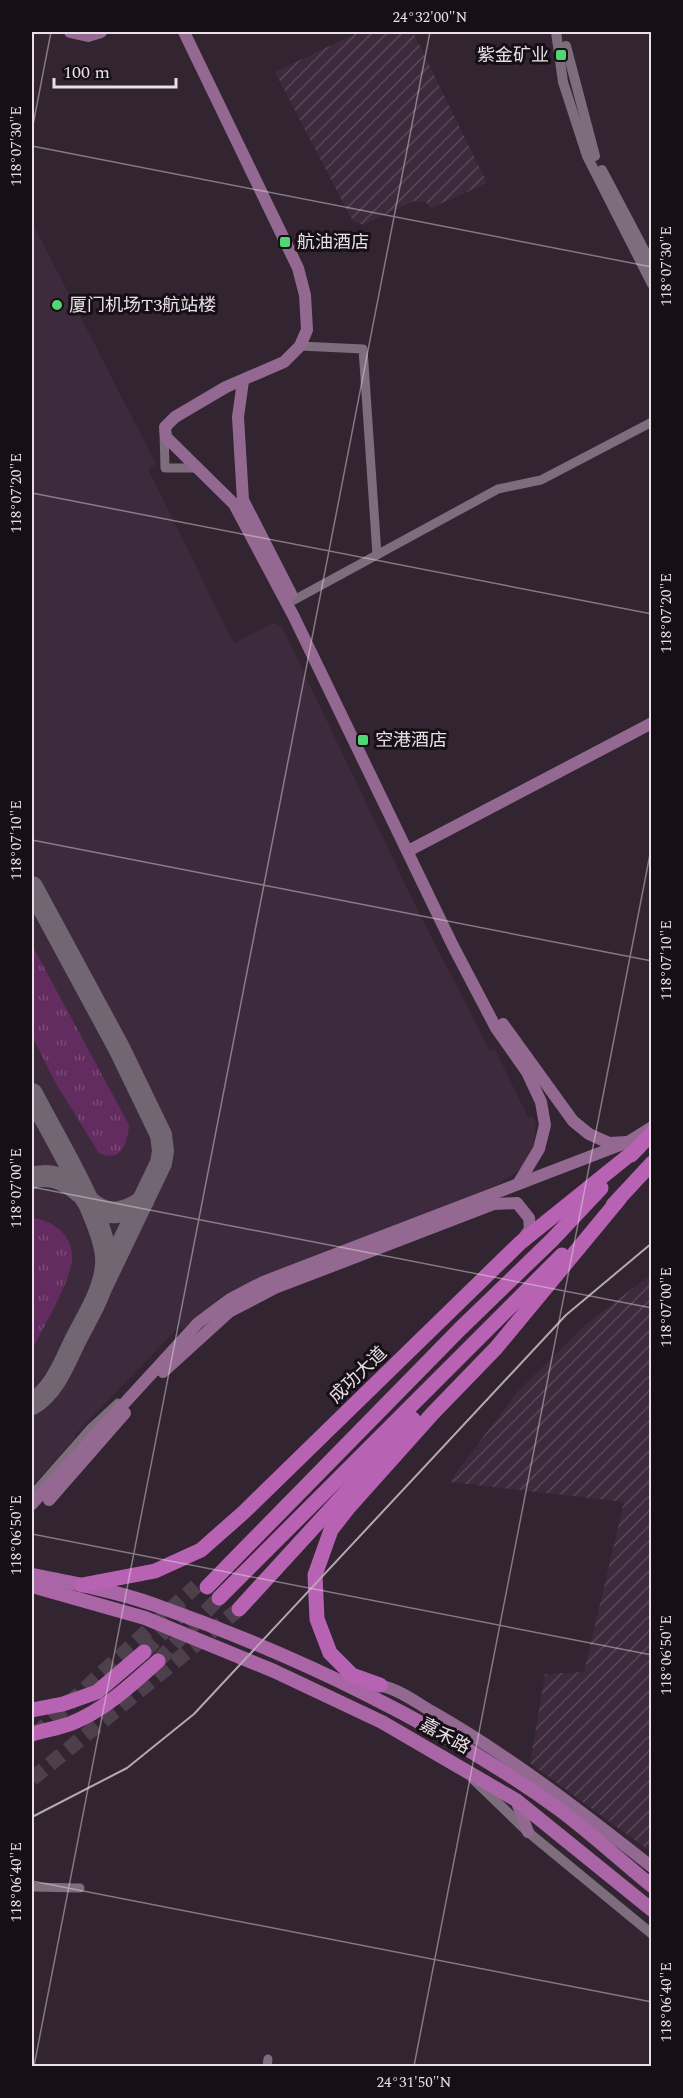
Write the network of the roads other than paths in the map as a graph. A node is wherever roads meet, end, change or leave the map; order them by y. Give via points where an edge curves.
1 (70, 32) edge
2 (101, 32) edge
3 (184, 32) edge
4 (556, 32) edge
5 (563, 32) edge
6 (651, 265) edge
7 (651, 284) edge
8 (300, 346) junction
9 (243, 381) junction
10 (651, 422) edge
11 (164, 431) junction
12 (196, 468) junction
13 (377, 555) junction
14 (294, 600) junction
15 (651, 723) edge
16 (411, 849) junction
17 (651, 1127) edge
18 (651, 1133) edge
19 (633, 1145) junction
20 (651, 1162) edge
21 (518, 1184) junction
22 (620, 1198) junction
23 (577, 1239) junction
24 (520, 1243) junction
25 (153, 1371) junction
26 (32, 1495) edge
27 (49, 1500) dead end
28 (32, 1504) edge
29 (32, 1575) edge
30 (82, 1585) junction
31 (32, 1586) edge
32 (201, 1587) tunnel mouth
33 (219, 1598) tunnel mouth
34 (238, 1609) tunnel mouth
35 (144, 1652) tunnel mouth
36 (158, 1660) tunnel mouth
37 (349, 1680) junction
38 (380, 1685) joint
39 (32, 1710) edge
40 (32, 1734) edge
41 (490, 1745) junction
42 (455, 1762) junction
43 (498, 1769) junction
44 (516, 1800) junction
45 (528, 1832) junction
46 (651, 1867) edge
47 (651, 1886) edge
48 (32, 1887) edge
49 (80, 1888) dead end
50 (651, 1910) edge
51 (651, 1934) edge

1 - 2 main road via 88,36
3 - 8 main road via 298,268 305,295 307,330
4 - 7 street via 563,82 587,156
5 - 6 street via 593,153
8 - 9 main road via 284,362
8 - 13 street via 363,349
9 - 11 main road via 175,417
9 - 14 main road via 238,417 243,500
10 - 13 street via 541,480 498,489
11 - 12 main road via 169,442
11 - 12 street via 165,468
12 - 16 main road via 234,504
13 - 14 street
14 - 16 main road
15 - 16 main road
16 - 19 main road via 503,1025 573,1121 609,1143
16 - 21 main road via 496,1028 527,1072 540,1102 544,1125 539,1149
17 - 19 main road
18 - 19 highway, 成功大道
19 - 21 main road
19 - 24 highway, 成功大道
19 - 32 highway, 成功大道 via 552,1240
20 - 22 highway
21 - 25 main road via 262,1282 198,1323
22 - 23 highway
22 - 37 highway via 496,1348 433,1413 331,1530 315,1575 317,1619 330,1653
23 - 33 highway
23 - 34 highway
24 - 27 main road via 530,1229 525,1209 517,1203 494,1204 275,1288 229,1312 169,1365
24 - 30 highway, 成功大道 via 201,1550 155,1571
25 - 26 street via 91,1428
25 - 28 main road
29 - 30 main road, 嘉禾路
30 - 37 main road, 嘉禾路 via 153,1604
31 - 42 main road, 嘉禾路 via 145,1618 200,1640 382,1722
35 - 39 highway via 97,1692
36 - 40 highway via 103,1705 73,1722
37 - 38 highway
37 - 43 main road, 嘉禾路
38 - 41 main road
41 - 43 main road
41 - 46 main road
42 - 44 main road, 嘉禾路
42 - 45 street
43 - 47 main road, 嘉禾路 via 561,1811
44 - 45 main road
44 - 50 main road, 嘉禾路
45 - 51 street
48 - 49 street

